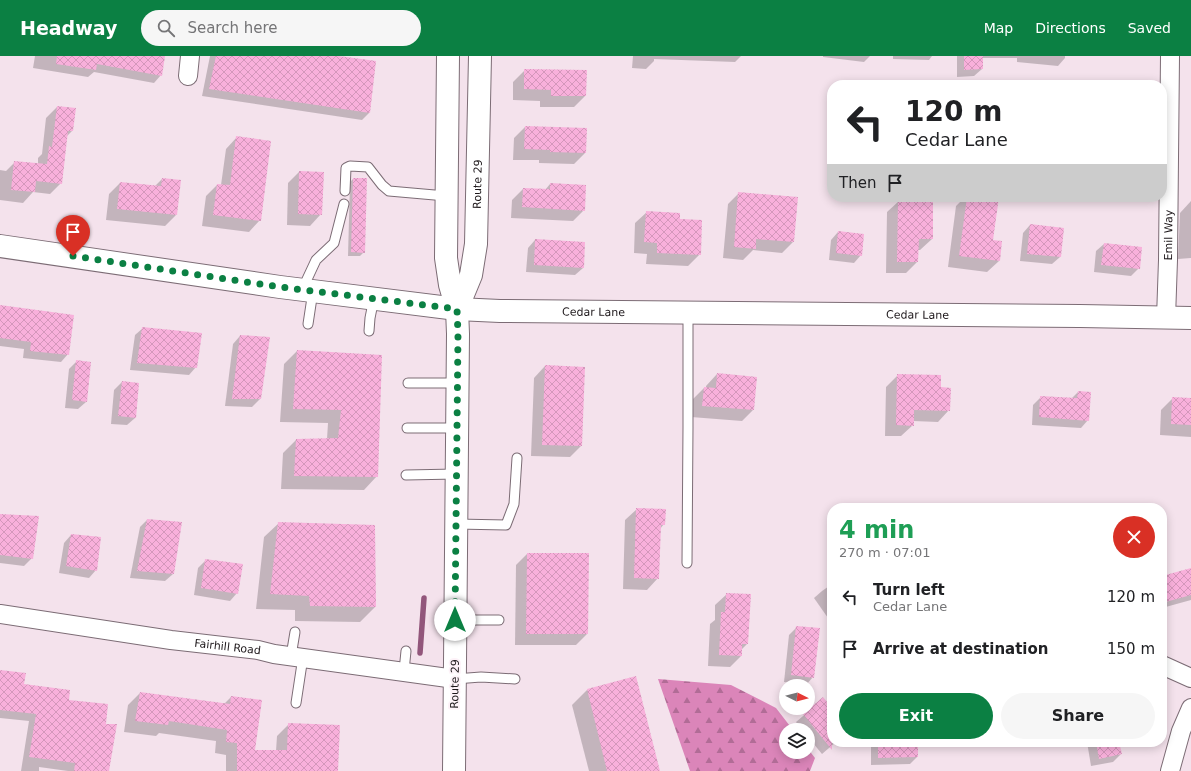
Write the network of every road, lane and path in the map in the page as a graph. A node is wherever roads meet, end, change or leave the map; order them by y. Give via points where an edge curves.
1 (190, 56) edge
2 (448, 56) edge
3 (480, 56) edge
4 (1170, 56) edge
5 (188, 76) dead end
6 (345, 191) dead end
7 (446, 196) junction
8 (344, 204) dead end
9 (0, 246) edge
10 (307, 290) junction
11 (374, 298) junction
12 (457, 309) junction
13 (688, 313) junction
14 (1166, 318) junction
15 (1191, 318) edge
16 (308, 324) dead end
17 (369, 331) dead end
18 (408, 383) dead end
19 (458, 383) junction
20 (407, 428) dead end
21 (457, 428) junction
22 (517, 458) dead end
23 (456, 474) junction
24 (406, 475) dead end
25 (456, 524) junction
26 (687, 563) dead end
27 (0, 614) edge
28 (455, 620) junction
29 (500, 620) dead end
30 (295, 632) dead end
31 (406, 651) dead end
32 (297, 657) junction
33 (1167, 667) edge
34 (404, 672) junction
35 (1191, 678) edge
36 (455, 679) junction
37 (515, 679) dead end
38 (296, 703) dead end
39 (1191, 708) edge
40 (454, 771) edge
41 (1170, 771) edge

1 - 5 street
2 - 7 main road, Route 29
3 - 12 main road, Route 29 via 476,244 471,275
4 - 14 street, Emil Way
6 - 7 lane via 346,168 350,166 368,167 390,192
7 - 12 main road, Route 29 via 446,258
8 - 10 lane via 334,244 316,260
9 - 10 main road, Cedar Lane
10 - 11 main road, Cedar Lane
10 - 16 lane
11 - 12 main road, Cedar Lane
11 - 17 lane
12 - 13 main road, Cedar Lane
12 - 19 main road, Route 29
13 - 14 main road, Cedar Lane
13 - 26 lane
14 - 15 main road, Cedar Lane
18 - 19 lane
19 - 21 main road, Route 29
20 - 21 lane
21 - 23 main road, Route 29
22 - 25 lane via 514,504 506,525
23 - 24 lane
23 - 25 main road, Route 29
25 - 28 main road, Route 29
27 - 32 street, Fairhill Road
28 - 29 lane
28 - 36 main road, Route 29
30 - 32 lane
31 - 34 lane
32 - 34 street, Fairhill Road
32 - 38 lane
33 - 35 street
34 - 36 street, Fairhill Road
36 - 37 lane
36 - 40 main road, Route 29
39 - 41 street via 1181,731

